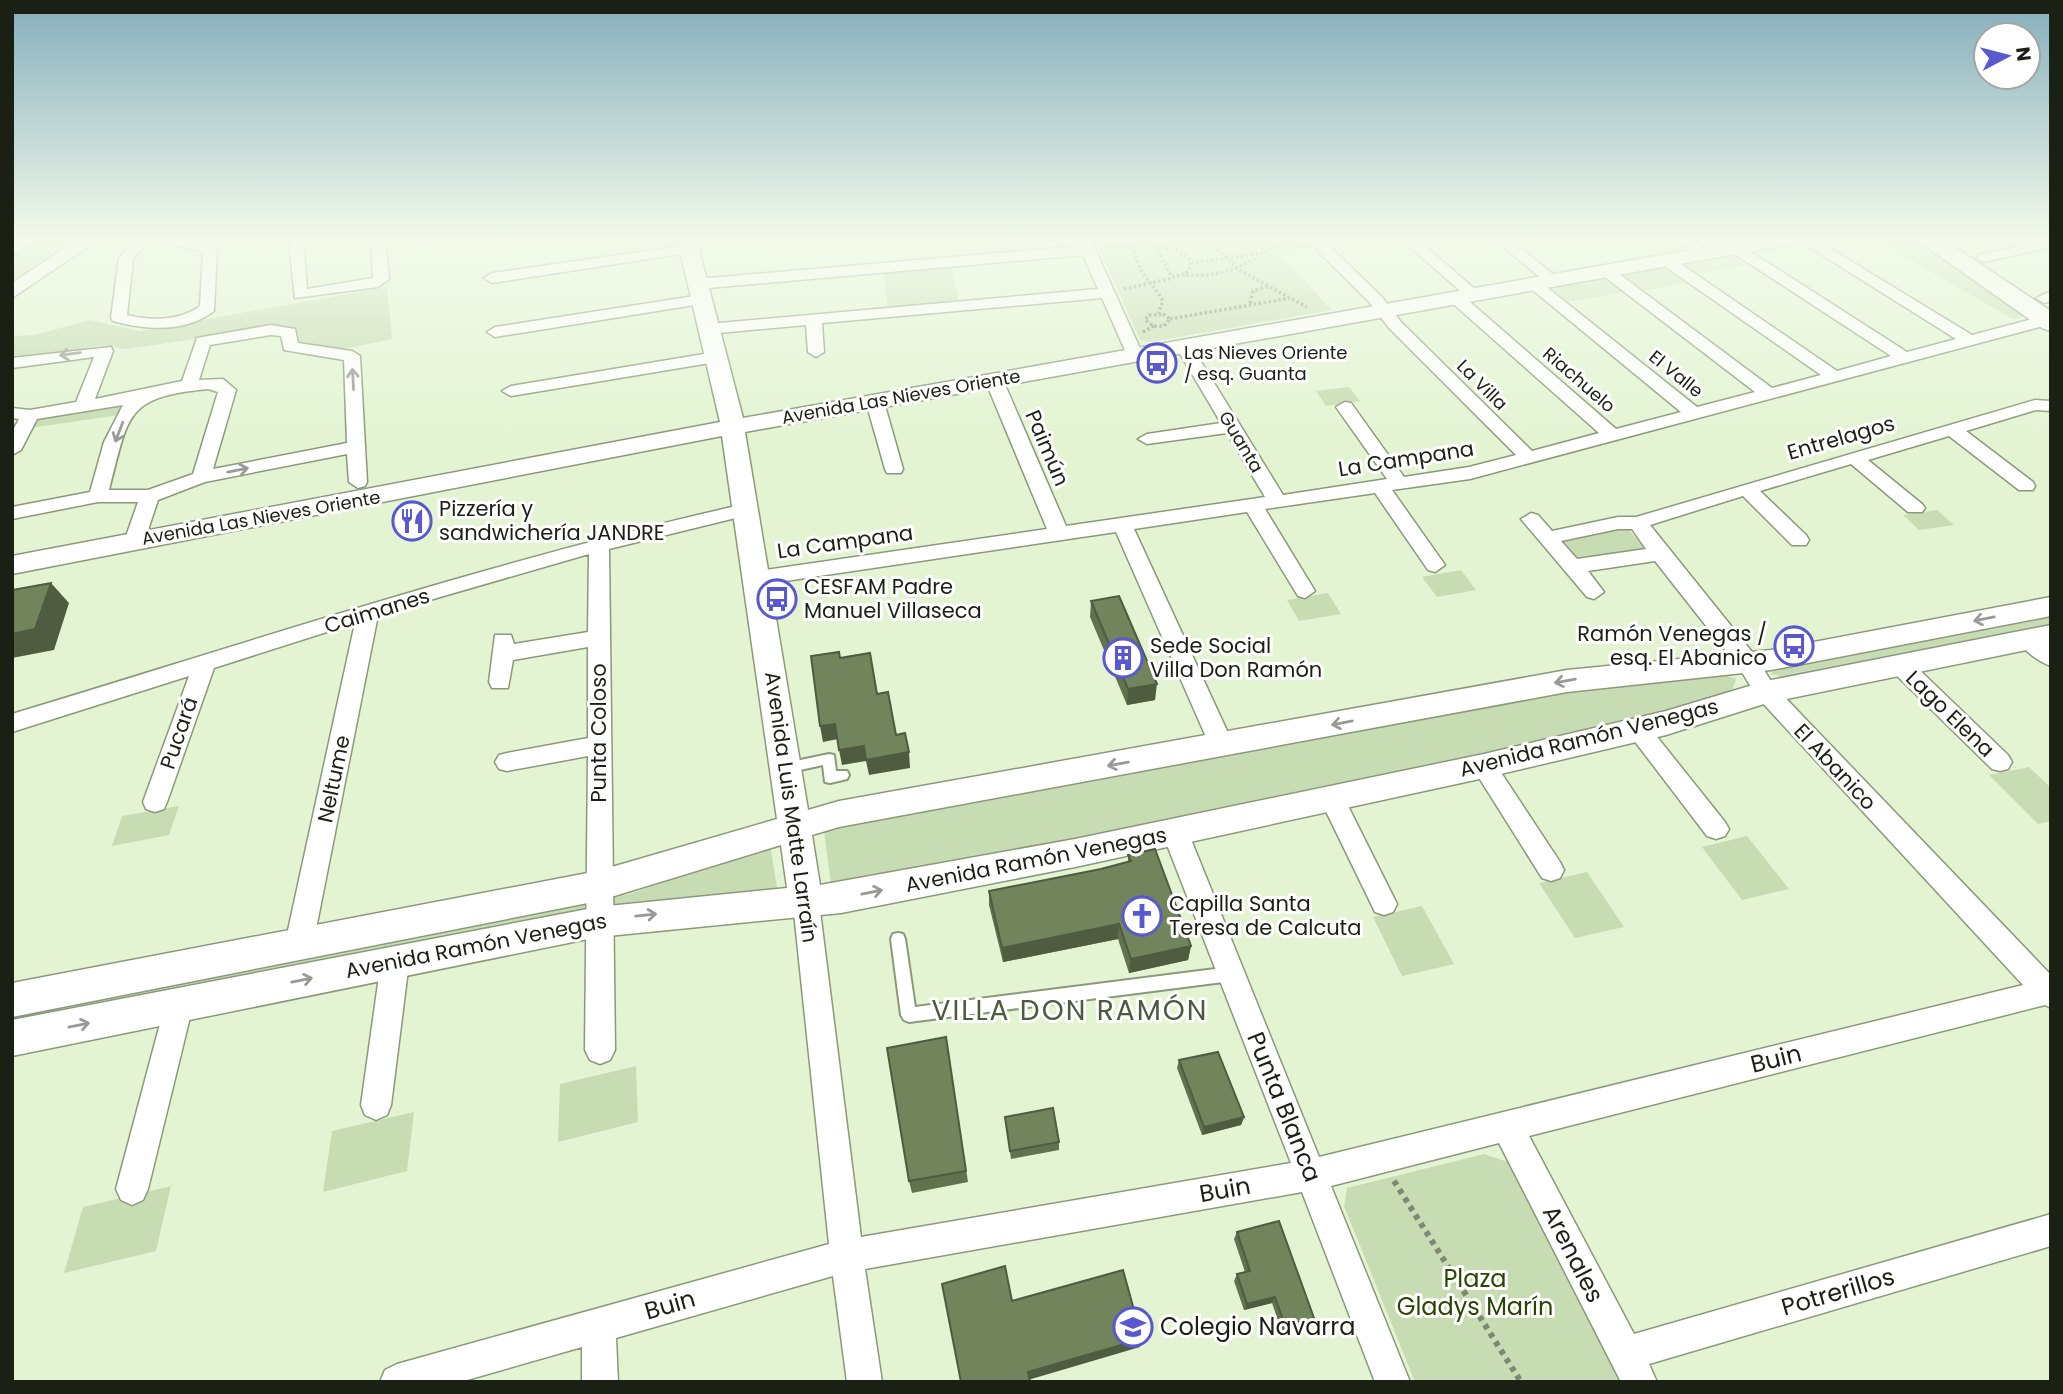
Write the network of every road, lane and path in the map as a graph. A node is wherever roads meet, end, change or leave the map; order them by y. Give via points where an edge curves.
1 (121, 303) edge
2 (208, 303) edge
3 (643, 303) edge
4 (702, 303) edge
5 (994, 303) edge
6 (1112, 303) edge
7 (1163, 303) edge
8 (1250, 303) edge
9 (1298, 303) edge
10 (1376, 303) edge
11 (1429, 303) edge
12 (1470, 303) edge
13 (1566, 303) edge
14 (1648, 303) edge
15 (1728, 303) edge
16 (1820, 303) edge
17 (1908, 303) edge
18 (2049, 308) edge
19 (1384, 311) junction
20 (1158, 313) junction
21 (814, 319) junction
22 (1170, 319) junction
23 (1327, 321) junction
24 (708, 329) junction
25 (495, 332) dead end
26 (1970, 341) junction
27 (1184, 347) junction
28 (816, 352) dead end
29 (1135, 355) junction
30 (716, 357) junction
31 (1905, 358) junction
32 (12, 363) edge
33 (1835, 377) junction
34 (994, 380) junction
35 (189, 386) junction
36 (512, 391) dead end
37 (1769, 394) junction
38 (141, 397) junction
39 (874, 402) junction
40 (2050, 403) edge
41 (84, 404) junction
42 (1345, 407) dead end
43 (21, 414) edge
44 (1695, 414) junction
45 (733, 427) junction
46 (1232, 427) junction
47 (1952, 429) junction
48 (1613, 436) junction
49 (1147, 439) dead end
50 (357, 447) junction
51 (12, 450) edge
52 (1529, 458) junction
53 (1855, 458) junction
54 (894, 469) dead end
55 (201, 477) junction
56 (358, 482) dead end
57 (1400, 484) junction
58 (1380, 486) junction
59 (2026, 486) dead end
60 (1746, 489) junction
61 (98, 496) junction
62 (150, 496) junction
63 (1277, 501) junction
64 (1252, 505) junction
65 (1915, 508) dead end
66 (745, 510) junction
67 (12, 513) edge
68 (1531, 519) dead end
69 (1640, 523) junction
70 (1122, 524) junction
71 (1059, 533) junction
72 (1547, 538) junction
73 (1799, 540) dead end
74 (134, 542) junction
75 (599, 544) junction
76 (1661, 553) junction
77 (12, 565) edge
78 (1435, 565) dead end
79 (1572, 567) junction
80 (759, 578) junction
81 (1305, 591) dead end
82 (1594, 592) dead end
83 (2051, 606) edge
84 (368, 614) junction
85 (599, 638) junction
86 (2040, 638) edge
87 (2051, 659) edge
88 (1748, 663) junction
89 (204, 664) junction
90 (1900, 665) junction
91 (500, 682) dead end
92 (1766, 692) junction
93 (15, 727) edge
94 (1638, 729) junction
95 (599, 745) junction
96 (1222, 746) junction
97 (507, 762) dead end
98 (2000, 762) dead end
99 (1484, 766) junction
100 (786, 768) junction
101 (842, 775) dead end
102 (1332, 799) junction
103 (155, 802) dead end
104 (794, 829) junction
105 (1716, 829) dead end
106 (1175, 832) junction
107 (1551, 870) dead end
108 (598, 886) junction
109 (806, 903) junction
110 (1384, 904) dead end
111 (598, 922) junction
112 (898, 939) dead end
113 (299, 944) junction
114 (395, 962) junction
115 (1231, 974) junction
116 (2050, 992) edge
117 (12, 1000) edge
118 (179, 1005) junction
119 (12, 1038) edge
120 (600, 1050) dead end
121 (376, 1105) dead end
122 (1507, 1126) junction
123 (1311, 1175) junction
124 (1392, 1178) dead end
125 (132, 1189) dead end
126 (2051, 1230) edge
127 (847, 1256) junction
128 (599, 1325) junction
129 (1633, 1368) edge
130 (397, 1382) edge
131 (600, 1382) edge
132 (865, 1382) edge
133 (1393, 1382) edge
134 (1521, 1382) edge

1 - 2 street via 119,318 147,325 196,317 208,309
3 - 25 street
4 - 24 street, Avenida Luis Matte Larraín
5 - 21 street
6 - 29 street
7 - 20 path
8 - 22 path
9 - 23 path
10 - 19 street, La Villa
11 - 19 street, Avenida Las Nieves Oriente
12 - 48 street, Riachuelo
13 - 44 street, El Valle
14 - 37 street
15 - 33 street
16 - 31 street
17 - 26 street
18 - 26 street, La Campana
19 - 23 street, Avenida Las Nieves Oriente
19 - 52 street, La Villa
20 - 22 path
20 - 22 path via 1149,315 1146,322 1164,326
21 - 24 street
21 - 28 street
23 - 27 street, Avenida Las Nieves Oriente
24 - 30 street, Avenida Luis Matte Larraín
26 - 31 street, La Campana
27 - 29 street, Avenida Las Nieves Oriente
27 - 46 street, Guanta
29 - 34 street, Avenida Las Nieves Oriente
30 - 36 street
30 - 45 street, Avenida Luis Matte Larraín
31 - 33 street, La Campana
41 -> 32 street via 105,351
33 - 37 street, La Campana
34 - 39 street, Avenida Las Nieves Oriente
34 - 71 street, Paimún
35 - 38 street
50 -> 35 street via 352,356 290,347 289,332 271,330 202,341
35 - 55 street via 217,383 226,390
37 - 44 street, La Campana
38 - 41 street
38 -> 61 street via 127,411
39 - 45 street, Avenida Las Nieves Oriente
39 - 54 street
40 - 47 street, Entrelagos
41 - 43 street
42 - 57 street
43 - 51 street
44 - 48 street, La Campana
45 - 66 street, Avenida Luis Matte Larraín
45 - 74 street, Avenida Las Nieves Oriente
46 - 49 street
46 - 63 street, Guanta
47 - 53 street, Entrelagos
47 - 59 street
48 - 52 street, La Campana
55 -> 50 street
50 - 56 street
52 - 57 street, La Campana
53 - 60 street, Entrelagos
53 - 65 street
55 - 62 street
57 - 58 street, La Campana
58 - 63 street, La Campana
58 - 78 street
60 - 69 street, Entrelagos
60 - 73 street
61 - 62 street
61 - 67 street
62 - 74 street
63 - 64 street, La Campana
64 - 70 street, La Campana
64 - 81 street
66 - 75 street, Caimanes
66 - 80 street, Avenida Luis Matte Larraín
68 - 72 street
69 - 72 street, Entrelagos via 1618,523
69 - 76 street, El Abanico
70 - 71 street, La Campana
70 - 96 street
71 - 80 street, La Campana
72 - 79 street
74 - 77 street, Avenida Las Nieves Oriente
75 - 84 street, Caimanes
75 - 85 street, Punta Coloso
76 - 79 street
76 - 88 street, El Abanico
79 - 82 street
80 - 100 street, Avenida Luis Matte Larraín
83 -> 88 street, Avenida Ramón Venegas
84 - 89 street, Caimanes
84 - 113 street, Neltume
85 - 91 street via 503,647
85 - 95 street, Punta Coloso
86 - 87 street
86 - 90 street, Avenida Ramón Venegas
88 - 92 street, El Abanico
88 -> 96 street, Avenida Ramón Venegas via 1567,681
89 - 93 street, Caimanes
89 - 103 street, Pucará
90 - 92 street, Avenida Ramón Venegas
90 - 98 street, Lago Elena
92 - 94 street, Avenida Ramón Venegas
92 - 116 street, El Abanico
94 - 99 street, Avenida Ramón Venegas
94 - 105 street
95 - 97 street
95 - 108 street, Punta Coloso
96 -> 104 street, Avenida Ramón Venegas via 839,814
99 - 102 street, Avenida Ramón Venegas
99 - 107 street
100 - 101 lane via 829,759 830,778
100 - 104 street, Avenida Luis Matte Larraín
102 - 106 street, Avenida Ramón Venegas
102 - 110 street
104 - 108 street, Avenida Ramón Venegas
104 - 109 street, Avenida Luis Matte Larraín
109 -> 106 street, Avenida Ramón Venegas
106 - 115 street, Punta Blanca
108 - 111 street, Punta Coloso
108 - 113 street, Avenida Ramón Venegas
111 -> 109 street, Avenida Ramón Venegas
109 - 127 street, Avenida Luis Matte Larraín
111 - 114 street, Avenida Ramón Venegas
111 - 120 street, Punta Coloso
112 - 115 lane via 909,1015
113 - 117 street, Avenida Ramón Venegas
118 -> 114 street, Avenida Ramón Venegas
114 - 121 street
115 - 123 street, Punta Blanca
116 - 122 street, Buin
119 -> 118 street, Avenida Ramón Venegas
118 - 125 street
122 - 123 street, Buin
122 - 129 street, Arenales
123 - 127 street, Buin
123 - 133 street, Punta Blanca
124 - 134 path
126 - 129 street, Potrerillos
127 - 128 street, Buin
127 - 132 street, Avenida Luis Matte Larraín
128 - 130 street, Buin
128 - 131 street

